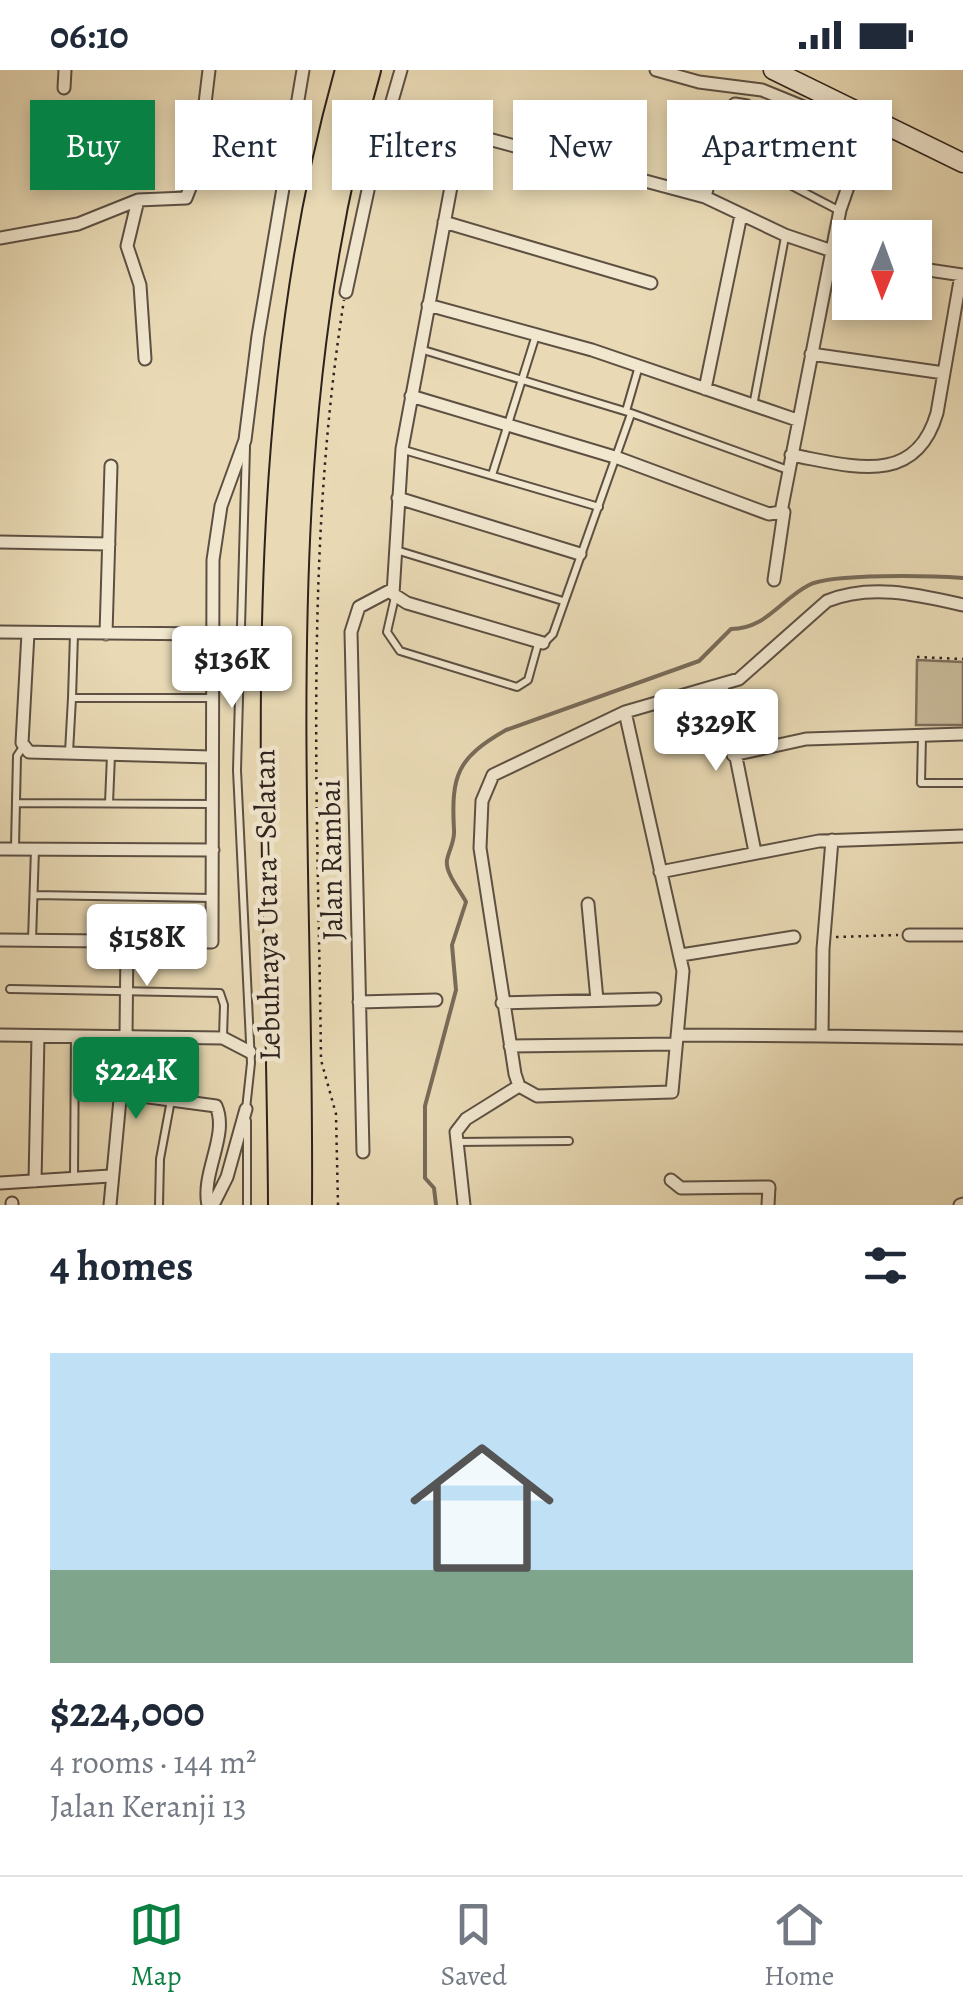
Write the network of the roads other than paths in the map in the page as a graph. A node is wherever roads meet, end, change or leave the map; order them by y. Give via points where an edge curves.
1 (66, 70) edge
2 (209, 70) edge
3 (303, 70) edge
4 (347, 70) edge
5 (369, 70) edge
6 (401, 70) edge
7 (656, 70) edge
8 (773, 70) edge
9 (64, 88) dead end
10 (787, 100) edge
11 (835, 100) edge
12 (892, 127) edge
13 (963, 163) edge
14 (707, 190) edge
15 (800, 190) edge
16 (845, 190) edge
17 (705, 197) junction
18 (138, 200) junction
19 (840, 210) junction
20 (742, 215) junction
21 (444, 222) junction
22 (785, 235) junction
23 (0, 238) edge
24 (831, 254) junction
25 (932, 271) edge
26 (962, 275) edge
27 (650, 282) dead end
28 (346, 292) road end
29 (428, 305) junction
30 (536, 334) junction
31 (420, 349) junction
32 (812, 354) junction
33 (145, 359) dead end
34 (640, 365) junction
35 (944, 374) junction
36 (522, 378) junction
37 (705, 388) junction
38 (411, 396) junction
39 (753, 406) junction
40 (628, 413) junction
41 (797, 420) junction
42 (509, 422) junction
43 (245, 440) junction
44 (402, 449) junction
45 (791, 455) junction
46 (618, 458) junction
47 (111, 466) dead end
48 (789, 470) junction
49 (492, 475) junction
50 (398, 498) junction
51 (599, 507) junction
52 (781, 512) junction
53 (0, 542) edge
54 (109, 544) junction
55 (394, 550) junction
56 (580, 554) junction
57 (774, 580) dead end
58 (394, 594) junction
59 (564, 601) junction
60 (963, 604) edge
61 (0, 632) edge
62 (28, 633) junction
63 (74, 634) junction
64 (106, 634) junction
65 (212, 634) junction
66 (541, 643) junction
67 (722, 687) junction
68 (72, 698) junction
69 (212, 698) junction
70 (624, 712) junction
71 (919, 734) junction
72 (963, 734) edge
73 (22, 745) junction
74 (69, 754) junction
75 (111, 755) junction
76 (734, 755) junction
77 (212, 757) junction
78 (963, 783) edge
79 (16, 802) junction
80 (110, 803) junction
81 (212, 804) junction
82 (963, 836) edge
83 (832, 840) junction
84 (15, 848) junction
85 (34, 848) junction
86 (0, 849) edge
87 (214, 850) junction
88 (755, 852) junction
89 (660, 872) junction
90 (34, 896) junction
91 (213, 898) junction
92 (588, 904) dead end
93 (909, 935) road end
94 (963, 935) edge
95 (794, 938) dead end
96 (0, 940) edge
97 (32, 941) junction
98 (127, 942) junction
99 (680, 955) junction
100 (10, 990) dead end
101 (126, 991) junction
102 (436, 1000) dead end
103 (597, 1000) junction
104 (655, 1000) dead end
105 (359, 1002) junction
106 (502, 1002) junction
107 (0, 1035) edge
108 (38, 1036) junction
109 (75, 1036) junction
110 (126, 1036) junction
111 (822, 1036) junction
112 (223, 1038) junction
113 (963, 1038) edge
114 (677, 1040) junction
115 (510, 1046) junction
116 (250, 1052) junction
117 (519, 1086) junction
118 (119, 1092) junction
119 (171, 1100) junction
120 (246, 1110) junction
121 (569, 1141) dead end
122 (454, 1142) junction
123 (363, 1152) dead end
124 (110, 1176) junction
125 (74, 1178) junction
126 (34, 1180) junction
127 (672, 1180) dead end
128 (0, 1183) edge
129 (110, 1205) edge
130 (159, 1205) edge
131 (211, 1205) edge
132 (247, 1205) edge
133 (280, 1205) edge
134 (300, 1205) edge
135 (464, 1205) edge
136 (768, 1205) edge

1 - 9 street
2 - 18 street via 192,190 182,200
3 - 43 street
4 - 133 highway, Lebuhraya Utara–Selatan via 300,293 276,511 272,707
5 - 134 highway, Lebuhraya Utara–Selatan via 330,250 299,481 294,731
6 - 28 street
7 - 10 street
8 - 11 main road
12 - 13 main road
14 - 17 street
15 - 19 lane
16 - 19 street
17 - 20 street
17 - 21 street via 475,136 455,151
18 - 23 street via 78,224
18 - 33 street via 127,246 140,286
19 - 24 street
20 - 22 street
20 - 37 street
21 - 27 street
21 - 29 street
22 - 24 street
22 - 39 lane
24 - 32 street
25 - 26 street
26 - 35 street
29 - 30 street
29 - 31 street
30 - 34 street
30 - 36 lane
31 - 36 lane
31 - 38 street
32 - 35 street
32 - 41 street
34 - 37 street
34 - 40 lane
35 - 45 street via 931,430 896,464 878,468
36 - 40 lane
36 - 42 lane
37 - 39 street
38 - 42 street
38 - 44 street
39 - 41 street
40 - 46 lane
40 - 48 lane
41 - 45 street
42 - 46 street
42 - 49 lane
43 - 65 street via 216,532
43 - 116 lane via 237,770
44 - 49 lane
44 - 50 street
45 - 48 street
46 - 51 lane
46 - 52 street via 769,514
47 - 54 street
48 - 52 street
49 - 51 lane
50 - 55 street
50 - 56 street
51 - 56 lane
52 - 57 street
53 - 54 street
54 - 64 street
55 - 58 street
55 - 59 lane
56 - 59 lane
58 - 66 street
58 - 66 lane via 388,632 396,649 512,687 528,680
58 - 105 street, Jalan Rambai via 360,607 351,632
59 - 66 lane via 553,634
60 - 67 street via 898,592 841,596
61 - 62 street
62 - 63 street
62 - 73 street
63 - 64 street
63 - 68 lane
64 - 65 street
65 - 69 street
67 - 70 street
67 - 76 street
68 - 69 lane
68 - 74 lane
69 - 77 street
70 - 89 street
70 - 106 street via 487,782 480,848
71 - 72 street
71 - 76 street via 806,739
71 - 78 lane via 921,783
73 - 74 street via 32,753
73 - 79 lane
74 - 75 street
75 - 77 street
75 - 80 lane
76 - 88 street
77 - 81 street
79 - 80 lane
79 - 84 lane
80 - 81 lane
81 - 87 street
82 - 83 street
83 - 88 street
83 - 111 street
84 - 85 street
84 - 86 street
85 - 87 street
85 - 90 lane
87 - 91 street
88 - 89 street
89 - 99 street
90 - 91 lane
90 - 97 lane
91 - 98 street via 213,939 207,944
92 - 103 street
93 - 94 street
95 - 99 street
96 - 97 street
97 - 98 street
98 - 101 street
99 - 114 street
100 - 101 lane
101 - 110 street
101 - 112 lane via 220,993
102 - 105 street
103 - 104 street
103 - 106 street
105 - 123 street, Jalan Rambai
106 - 115 street
107 - 108 street
108 - 109 street
108 - 126 street
109 - 110 street
109 - 125 lane
110 - 112 street
110 - 118 street
111 - 113 street
111 - 114 street
112 - 116 street
114 - 115 street
114 - 117 street via 672,1092 537,1096
115 - 117 street
116 - 120 lane
117 - 122 street via 466,1119
118 - 119 street
118 - 124 street
119 - 130 lane
119 - 131 street via 216,1106 220,1122 206,1189
120 - 131 street via 228,1177
120 - 132 lane
121 - 122 lane
122 - 135 street
124 - 125 street
124 - 129 street
125 - 126 street
126 - 128 street
127 - 136 street via 681,1188 768,1187

